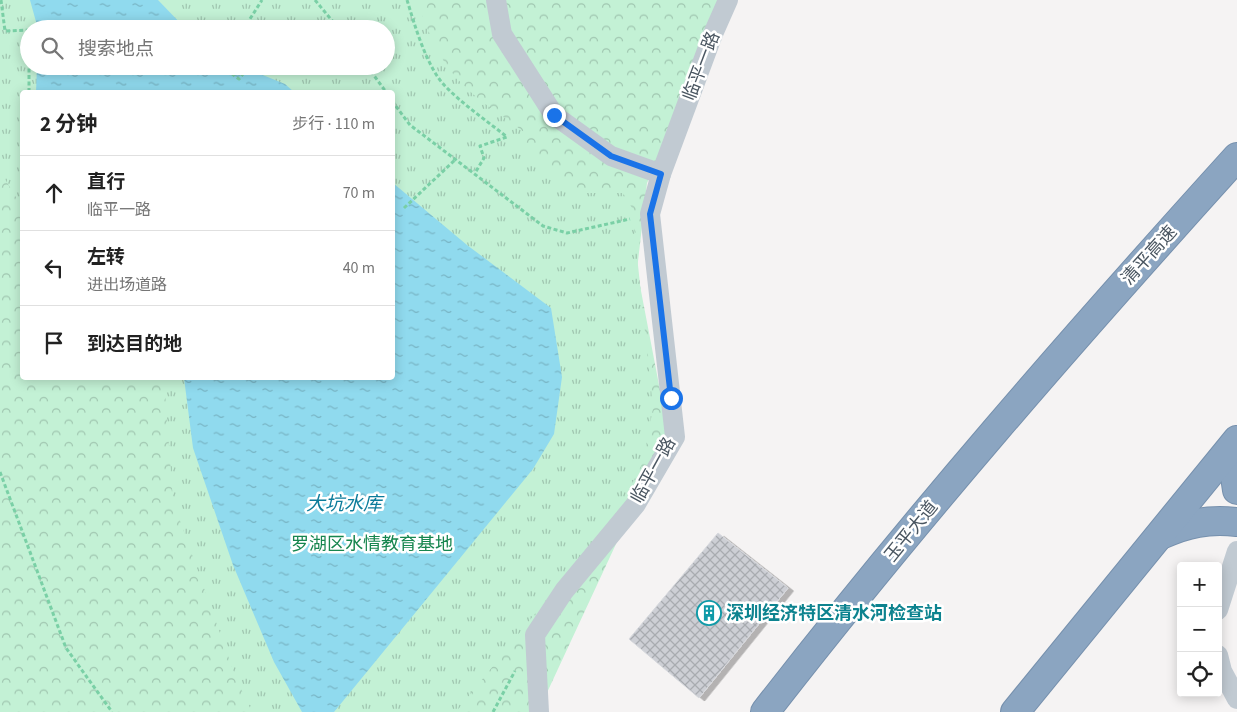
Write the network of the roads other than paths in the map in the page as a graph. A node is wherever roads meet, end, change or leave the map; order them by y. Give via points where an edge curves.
1 (496, 0) edge
2 (728, 0) edge
3 (1237, 157) edge
4 (661, 174) junction
5 (1062, 354) joint
6 (1237, 440) edge
7 (1237, 446) edge
8 (1237, 490) edge
9 (1237, 522) edge
10 (1159, 536) junction
11 (1237, 550) edge
12 (1219, 607) edge
13 (1222, 671) edge
14 (1237, 699) edge
15 (540, 712) edge
16 (765, 712) edge
17 (1015, 712) edge

1 - 4 street via 502,34 554,115 611,156
2 - 4 street, 临平一路
3 - 5 highway, 清平高速
4 - 15 street, 临平一路 via 650,214 675,437 636,504 564,591 535,635
5 - 16 highway, 玉平大道 via 926,511
6 - 10 highway
7 - 8 highway via 1234,464
9 - 10 highway via 1211,520 1184,524
10 - 17 highway
11 - 12 street
13 - 14 street

